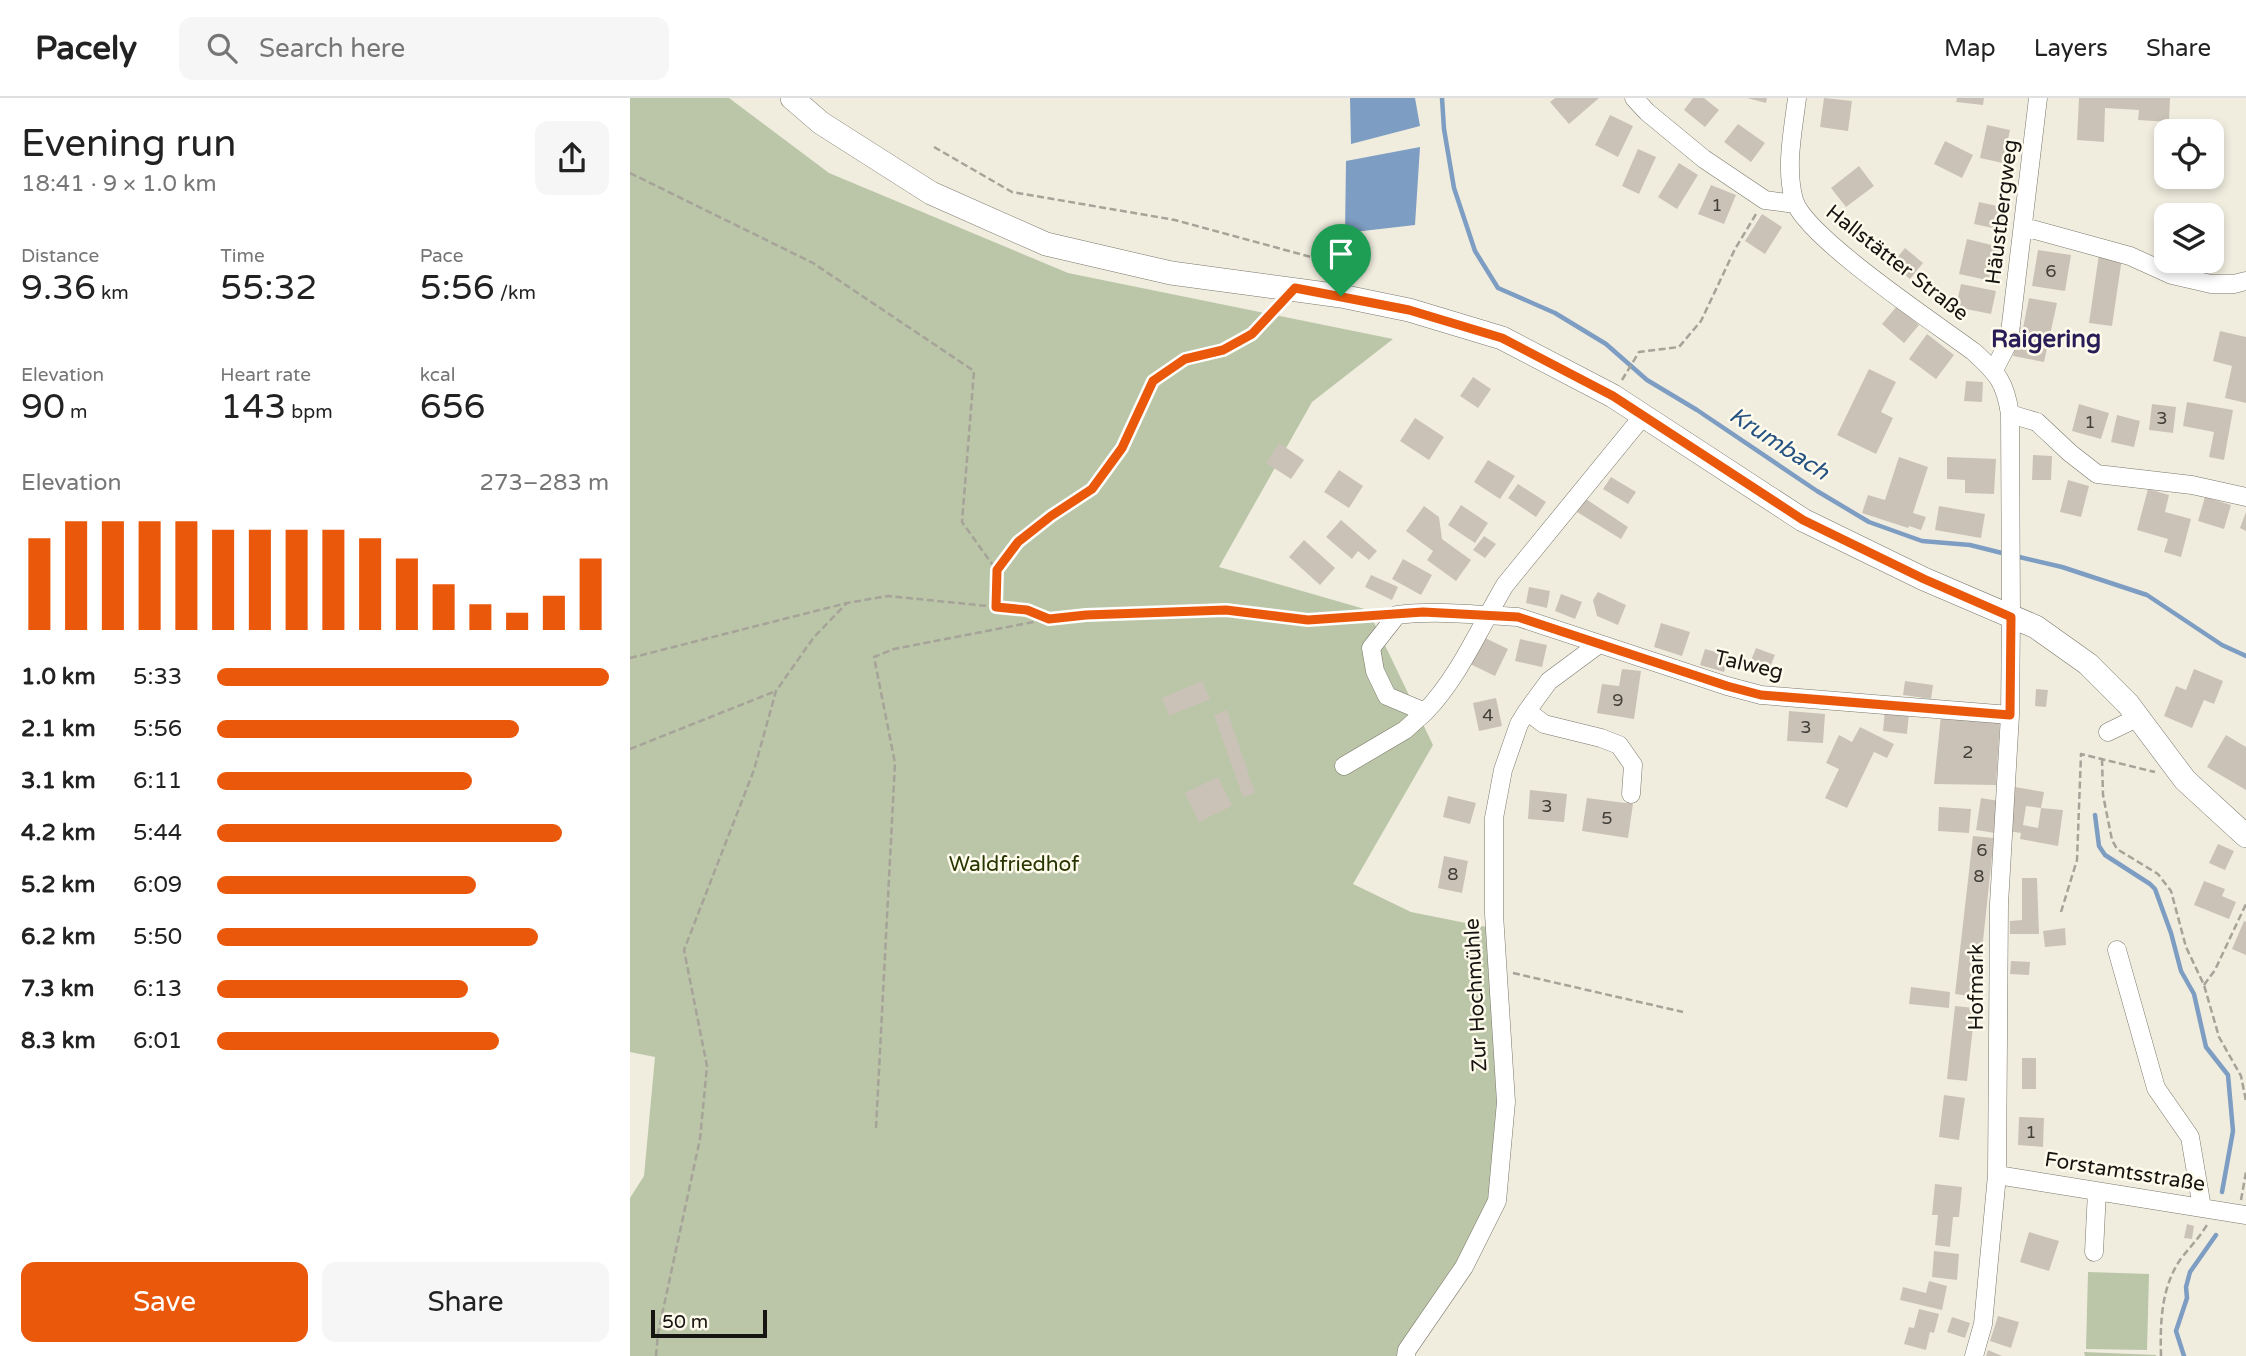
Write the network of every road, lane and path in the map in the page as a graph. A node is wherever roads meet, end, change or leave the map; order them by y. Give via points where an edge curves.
1 (792, 98) edge
2 (1634, 98) edge
3 (1797, 98) edge
4 (2038, 98) edge
5 (934, 147) dead end
6 (630, 173) edge
7 (1765, 200) junction
8 (1795, 204) junction
9 (2024, 228) junction
10 (2246, 281) edge
11 (1295, 288) junction
12 (1341, 296) junction
13 (1994, 370) junction
14 (1625, 375) dead end
15 (2010, 414) junction
16 (1643, 416) junction
17 (2246, 497) edge
18 (997, 570) junction
19 (848, 603) junction
20 (996, 609) junction
21 (1397, 615) junction
22 (1487, 616) junction
23 (2011, 617) junction
24 (1049, 619) junction
25 (1599, 645) junction
26 (630, 658) edge
27 (776, 691) junction
28 (1527, 711) junction
29 (1425, 712) junction
30 (2010, 715) junction
31 (2137, 718) junction
32 (2108, 732) dead end
33 (630, 749) edge
34 (2102, 759) junction
35 (1344, 766) dead end
36 (2185, 780) junction
37 (1631, 794) dead end
38 (2246, 836) edge
39 (2246, 904) edge
40 (2060, 912) dead end
41 (2117, 950) dead end
42 (1496, 970) junction
43 (2204, 985) junction
44 (1683, 1012) dead end
45 (2246, 1101) edge
46 (876, 1128) dead end
47 (2246, 1172) edge
48 (1997, 1175) junction
49 (2096, 1191) junction
50 (2206, 1208) junction
51 (2242, 1214) edge
52 (2094, 1252) dead end
53 (656, 1356) edge
54 (1406, 1356) edge
55 (1973, 1356) edge
56 (2161, 1356) edge

1 - 11 main road via 821,123 930,193 1046,244 1171,273
2 - 7 street via 1704,159
3 - 8 street, Hallstätter Straße via 1789,176
4 - 9 street, Häustbergweg
5 - 12 path via 1012,192 1175,220 1322,260
6 - 18 path via 813,263 974,371 962,522
7 - 8 street
7 - 14 path via 1735,249 1701,321 1679,347 1639,352
8 - 13 street, Hallstätter Straße via 1830,245
9 - 10 street via 2130,256 2172,275 2211,284
9 - 13 street, Häustbergweg via 2009,341
11 - 12 main road
11 - 18 path via 1252,334 1223,350 1185,359 1153,381 1122,448 1092,489 1018,542
12 - 16 main road via 1409,310 1502,338
13 - 15 street, Hallstätter Straße via 2006,390
15 - 17 street via 2037,422 2097,474 2192,485
15 - 23 street, Hallstätter Straße
16 - 22 street via 1505,586
16 - 23 main road via 1803,520
18 - 20 path
19 - 20 path via 888,596
19 - 26 path
19 - 27 path via 814,637
20 - 24 path via 1027,610
21 - 22 street, Talweg
21 - 24 path via 1308,620 1226,610
21 - 29 street via 1371,648 1375,671 1387,696
22 - 25 street, Talweg via 1518,617
22 - 29 street via 1440,696
23 - 30 street, Hofmark
23 - 31 main road via 2036,627 2088,664
24 - 46 path via 874,656 895,763
25 - 28 street, Zur Hochmühle via 1549,681
25 - 30 street, Talweg via 1761,695
27 - 33 path
27 - 53 path via 754,769 684,950 707,1066 700,1139
28 - 37 street via 1544,724 1619,745 1633,765
28 - 42 street, Zur Hochmühle via 1503,770 1494,818
29 - 35 street via 1405,730
30 - 48 street, Hofmark via 1999,904
31 - 32 street
31 - 36 main road
34 - 36 path
34 - 40 path via 2081,754 2077,860
34 - 43 path via 2102,796 2112,840 2117,849 2166,883 2186,947
36 - 38 main road
39 - 43 path
41 - 50 street via 2156,1088 2190,1137
42 - 44 path
42 - 54 street, Zur Hochmühle via 1506,1102 1497,1201 1464,1267
43 - 45 path via 2219,1037 2241,1076
47 - 51 path
48 - 49 street, Forstamtsstraße
48 - 55 street, Hofmark via 1983,1324
49 - 50 street, Forstamtsstraße
49 - 52 street
50 - 51 street, Forstamtsstraße
50 - 56 path via 2209,1221 2170,1281 2160,1320

